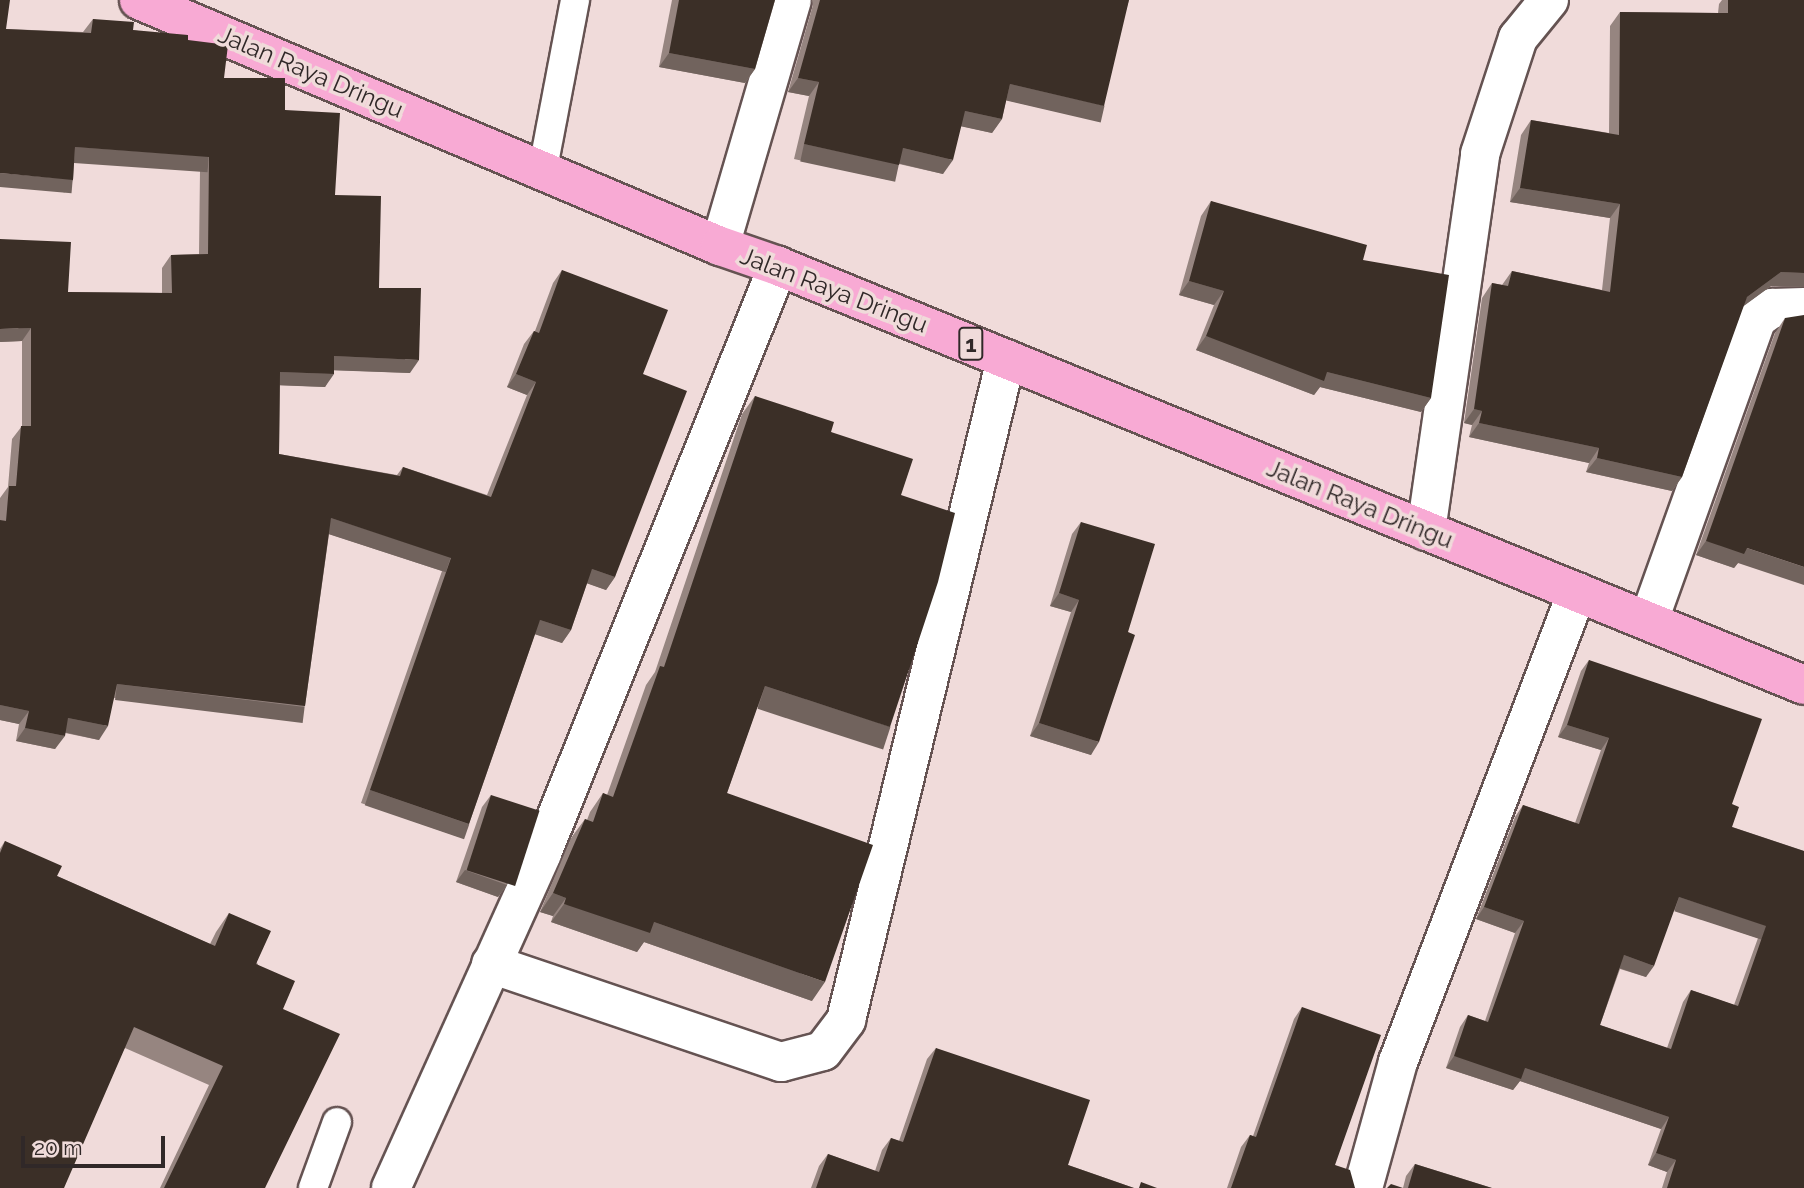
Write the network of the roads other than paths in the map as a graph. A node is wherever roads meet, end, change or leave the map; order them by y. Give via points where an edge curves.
1 (139, 0) edge
2 (575, 0) edge
3 (792, 0) edge
4 (1549, 0) edge
5 (175, 7) edge
6 (543, 168) junction
7 (720, 246) junction
8 (778, 265) junction
9 (1804, 307) edge
10 (1006, 359) junction
11 (1426, 531) junction
12 (1577, 593) junction
13 (1649, 620) junction
14 (1804, 685) edge
15 (491, 964) junction
16 (337, 1122) dead end
17 (313, 1188) edge
18 (391, 1188) edge
19 (1363, 1188) edge

1 - 5 highway, Jalan Raya Dringu / 1
2 - 6 lane
3 - 7 street
4 - 11 street via 1518,38 1480,154
5 - 6 highway, Jalan Raya Dringu / 1
6 - 7 highway, Jalan Raya Dringu / 1
7 - 8 highway, Jalan Raya Dringu / 1
8 - 10 highway, Jalan Raya Dringu / 1
8 - 15 street via 542,853
9 - 13 street via 1772,308 1757,319
10 - 11 highway, Jalan Raya Dringu / 1
10 - 15 street via 846,1020 824,1051 782,1062
11 - 12 highway, Jalan Raya Dringu / 1
12 - 13 highway, Jalan Raya Dringu / 1
12 - 19 street via 1398,1062
13 - 14 highway, Jalan Raya Dringu / 1
15 - 18 street
16 - 17 lane

